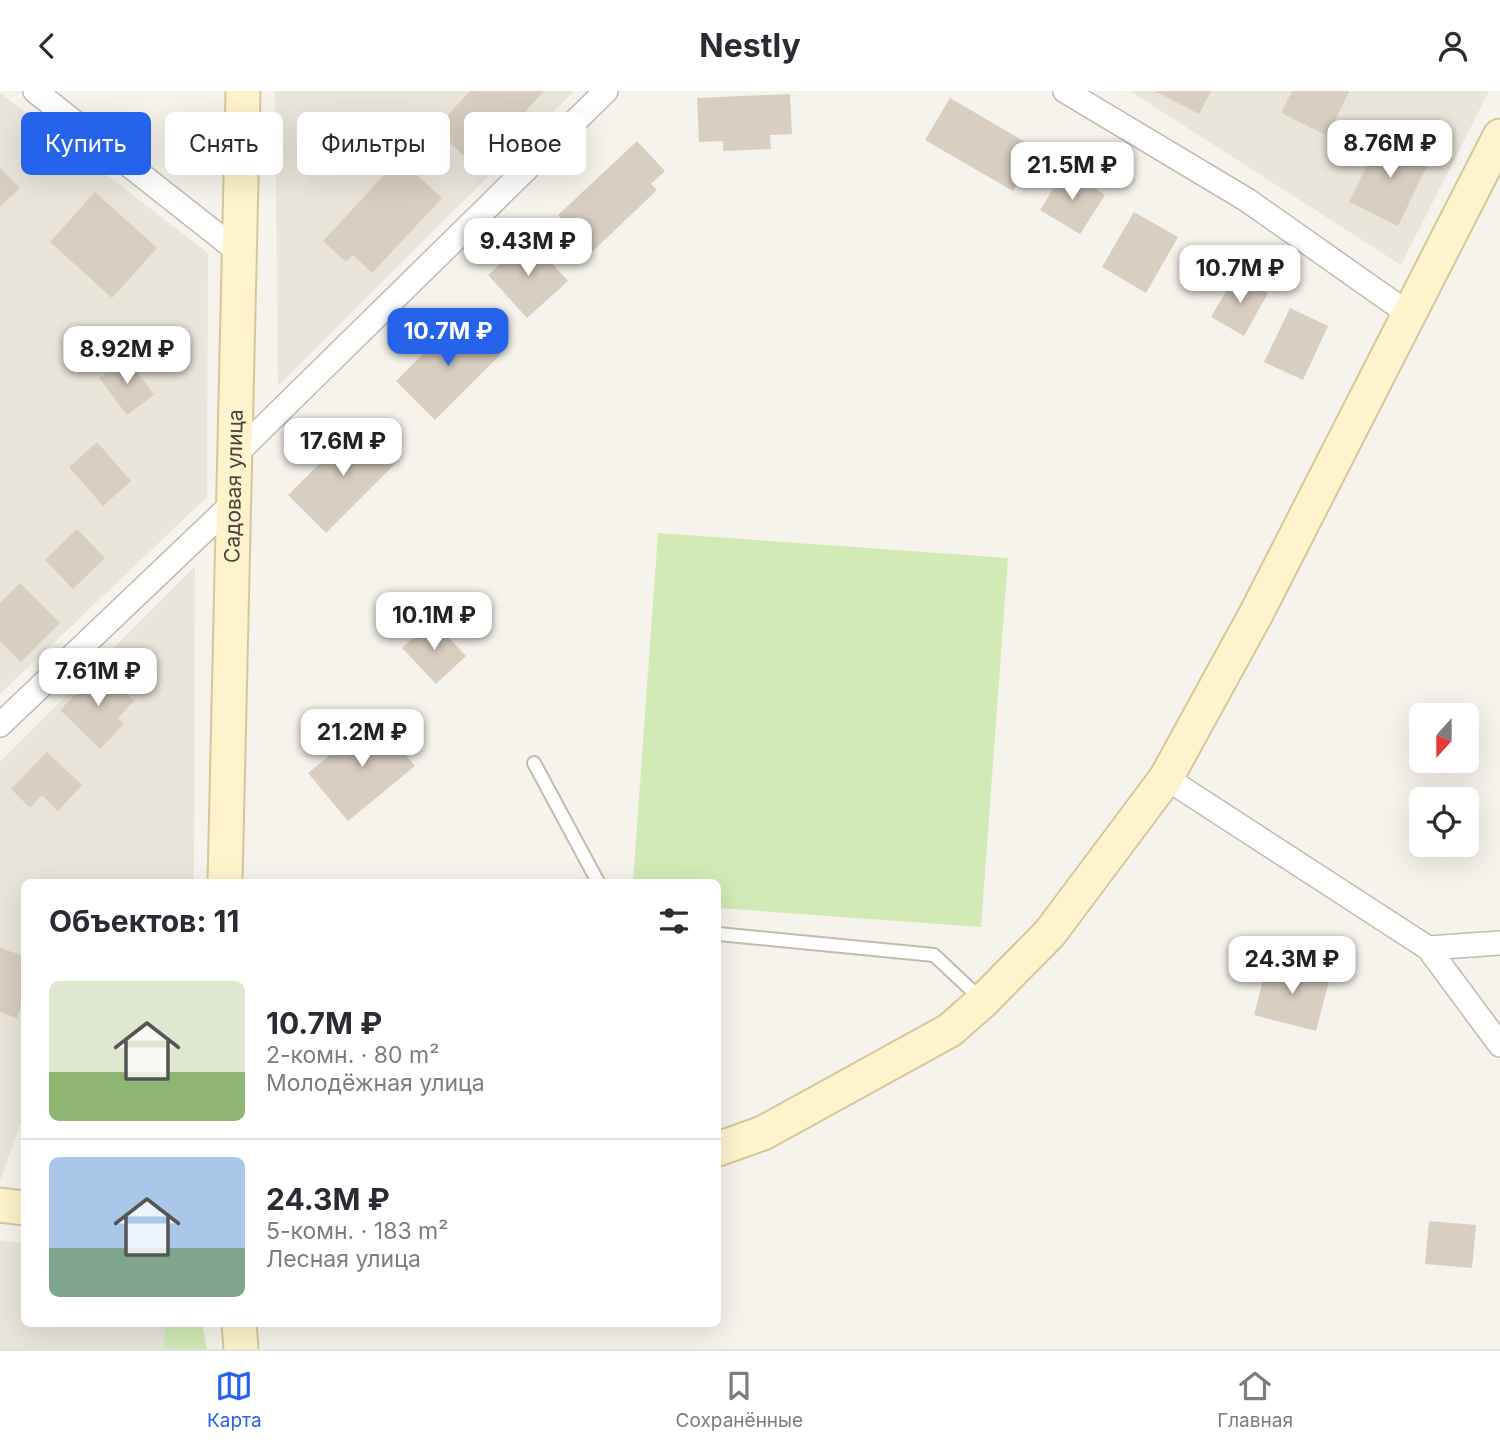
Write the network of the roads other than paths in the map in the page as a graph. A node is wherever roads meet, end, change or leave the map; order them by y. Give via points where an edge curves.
1 (35, 91) edge
2 (243, 91) edge
3 (607, 91) edge
4 (1065, 91) edge
5 (1500, 136) edge
6 (239, 252) junction
7 (1409, 314) junction
8 (235, 455) junction
9 (232, 504) junction
10 (0, 725) edge
11 (534, 763) dead end
12 (1166, 778) junction
13 (225, 879) edge
14 (596, 879) edge
15 (721, 934) edge
16 (1500, 943) edge
17 (1429, 948) junction
18 (983, 1001) junction
19 (1500, 1045) edge
20 (721, 1148) edge
21 (0, 1205) edge
22 (21, 1208) edge
23 (239, 1327) edge
24 (242, 1349) edge

1 - 6 street
2 - 6 main road, Садовая улица
3 - 8 street
4 - 7 street via 1247,199
5 - 7 main road
6 - 8 main road, Садовая улица
7 - 12 main road via 1256,614
8 - 9 main road, Садовая улица
9 - 10 street
9 - 13 main road, Садовая улица
11 - 14 lane
12 - 17 street
12 - 18 main road via 1050,933
15 - 18 lane via 934,955
16 - 17 street
17 - 19 street
18 - 20 main road via 950,1031 763,1133
21 - 22 main road
23 - 24 main road

